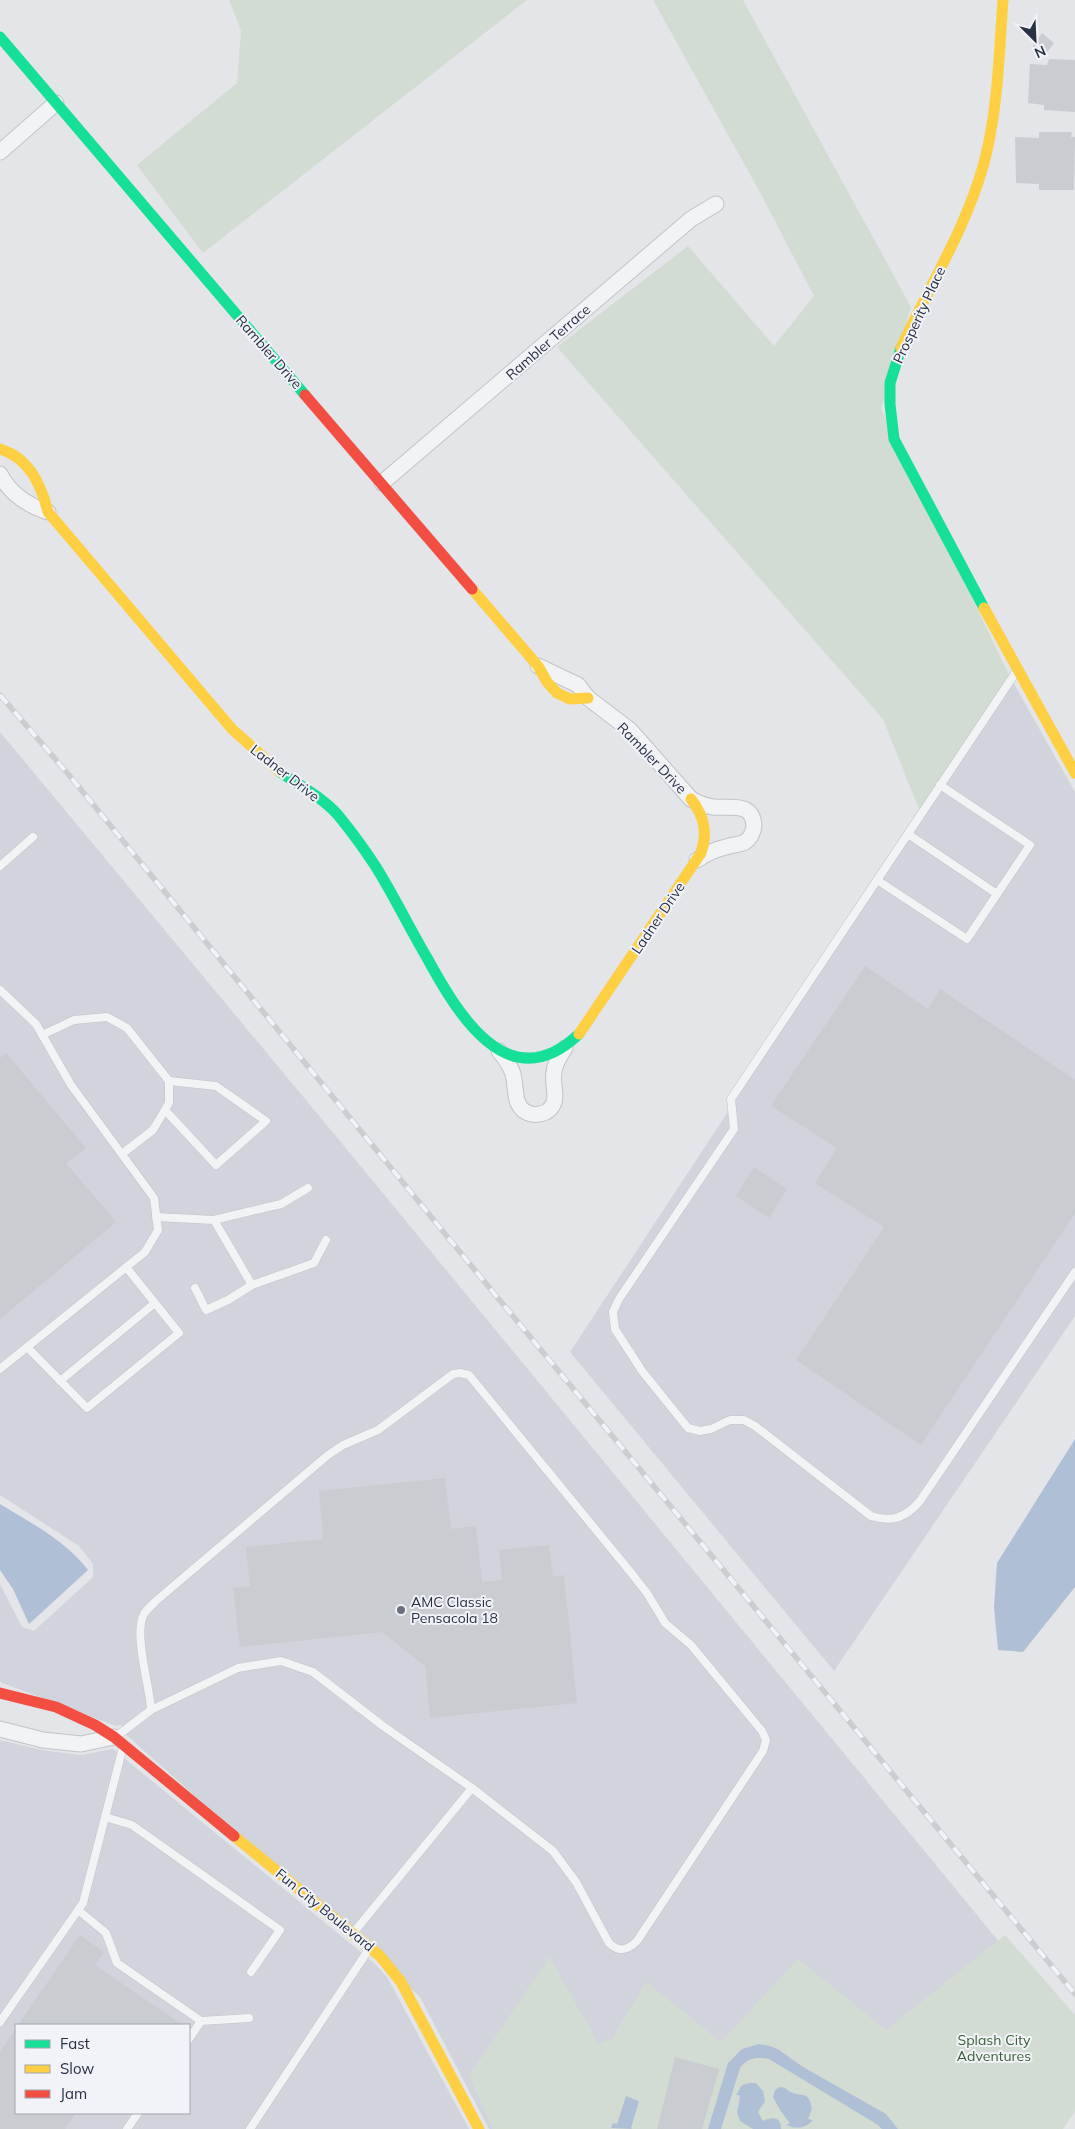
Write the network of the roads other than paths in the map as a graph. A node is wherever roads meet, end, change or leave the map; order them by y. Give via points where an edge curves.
1 (1003, 0) edge
2 (0, 37) edge
3 (56, 103) junction
4 (0, 152) edge
5 (716, 204) dead end
6 (0, 449) edge
7 (0, 474) edge
8 (382, 483) junction
9 (48, 512) junction
10 (538, 666) joint
11 (1017, 670) junction
12 (1075, 773) edge
13 (940, 786) junction
14 (691, 799) junction
15 (908, 834) junction
16 (33, 837) dead end
17 (697, 860) junction
18 (0, 866) edge
19 (877, 880) junction
20 (997, 894) junction
21 (0, 990) edge
22 (42, 1035) junction
23 (565, 1048) junction
24 (498, 1049) junction
25 (168, 1081) junction
26 (165, 1110) junction
27 (123, 1153) junction
28 (308, 1188) dead end
29 (156, 1217) junction
30 (214, 1220) junction
31 (326, 1240) dead end
32 (126, 1267) junction
33 (1075, 1272) edge
34 (252, 1286) junction
35 (195, 1288) dead end
36 (155, 1303) junction
37 (27, 1347) junction
38 (0, 1369) edge
39 (60, 1381) junction
40 (0, 1693) edge
41 (150, 1710) junction
42 (0, 1729) edge
43 (119, 1741) junction
44 (472, 1788) junction
45 (105, 1817) junction
46 (78, 1910) junction
47 (353, 1933) junction
48 (370, 1947) junction
49 (250, 1972) dead end
50 (249, 2018) dead end
51 (201, 2021) junction
52 (0, 2022) edge
53 (190, 2038) edge
54 (137, 2114) edge
55 (127, 2129) edge
56 (250, 2129) edge
57 (479, 2129) edge

1 - 11 street, Prosperity Place via 999,66 983,163 941,269 899,354 890,381 890,410 894,439
2 - 3 street, Rambler Drive
3 - 4 street
3 - 8 street, Rambler Drive
5 - 8 street, Rambler Terrace via 684,225
6 - 9 street, Ladner Drive via 18,457 36,477 45,493
7 - 9 street, Ladner Drive via 17,497
8 - 10 street, Rambler Drive
9 - 24 street, Ladner Drive via 232,729 276,768 337,814 376,867 464,1018 480,1036
10 - 14 street, Rambler Drive via 578,685 588,698 630,730
11 - 12 street, Prosperity Place
11 - 13 lane
13 - 15 lane
13 - 20 lane via 1030,845
14 - 17 street, Rambler Drive via 705,825 704,846
14 - 17 street, Rambler Drive via 714,808 739,807 747,811 754,827 746,842 719,848
15 - 19 lane
15 - 20 lane
16 - 18 lane
17 - 23 street, Ladner Drive via 589,1023
19 - 20 lane via 968,939
19 - 33 lane via 731,1099 734,1129 619,1299 613,1312 615,1329 642,1371 688,1428 700,1432 730,1420 744,1420 872,1516 894,1520 911,1511 920,1501
21 - 22 lane via 36,1024
22 - 25 lane via 74,1020 107,1017 127,1028
22 - 27 lane via 71,1084
23 - 24 street, Ladner Drive via 531,1058 514,1056
23 - 24 street, Ladner Drive via 553,1075 556,1097 552,1106 536,1115 520,1108 513,1076 507,1060
25 - 26 lane via 169,1103
25 - 26 lane via 216,1086 266,1121 216,1166
26 - 27 lane via 153,1130
27 - 29 lane via 154,1198
28 - 30 lane via 281,1204
29 - 30 lane
29 - 32 lane via 158,1230 145,1252
30 - 34 lane
31 - 34 lane via 314,1263
32 - 36 lane
32 - 37 lane
34 - 35 lane via 206,1310
36 - 39 lane
36 - 39 lane via 179,1333 86,1408
37 - 38 lane
37 - 39 lane
40 - 43 street, Fun City Boulevard via 56,1706
41 - 43 lane
41 - 44 lane via 238,1668 281,1661 313,1672
41 - 44 lane via 140,1637 144,1614 157,1600 328,1455 378,1430 453,1374 469,1375 637,1581 665,1623 691,1645 738,1699 766,1740 763,1751 637,1941 622,1950 609,1944 576,1882 553,1851
42 - 43 street via 44,1740 81,1744
43 - 45 lane
43 - 47 street, Fun City Boulevard
44 - 47 lane
45 - 46 lane via 83,1903
45 - 49 lane via 132,1825 280,1930
46 - 51 lane via 106,1933 117,1963
46 - 52 lane
47 - 48 street, Fun City Boulevard
48 - 56 lane
48 - 57 street, Fun City Boulevard via 401,1982
50 - 51 lane
51 - 53 lane
54 - 55 lane

